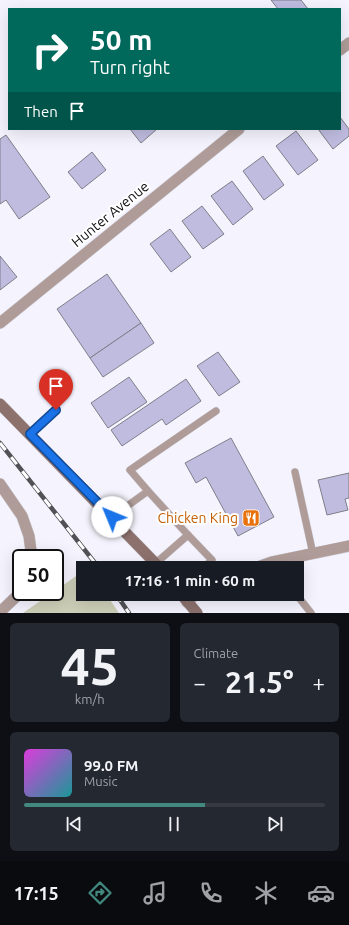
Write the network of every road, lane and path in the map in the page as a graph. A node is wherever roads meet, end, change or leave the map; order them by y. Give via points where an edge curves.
1 (349, 43) edge
2 (341, 49) edge
3 (238, 130) edge
4 (0, 323) edge
5 (0, 404) edge
6 (56, 410) dead end
7 (216, 411) dead end
8 (30, 434) junction
9 (295, 472) dead end
10 (0, 484) edge
11 (148, 491) junction
12 (112, 517) junction
13 (188, 535) junction
14 (349, 546) edge
15 (31, 549) edge
16 (313, 554) junction
17 (153, 561) edge
18 (163, 561) edge
19 (211, 561) edge
20 (288, 561) edge
21 (12, 601) edge
22 (185, 601) edge
23 (187, 601) edge
24 (302, 601) edge
25 (0, 612) edge
26 (191, 613) edge
27 (197, 613) edge
28 (311, 613) edge

1 - 2 street
3 - 4 street, Hunter Avenue
5 - 8 main road
6 - 8 lane
7 - 11 lane via 130,470
8 - 12 main road
9 - 16 lane
10 - 15 street via 22,516
11 - 12 lane
11 - 13 lane
12 - 17 main road
13 - 18 lane
13 - 19 lane
14 - 16 street
16 - 20 street
21 - 25 street
22 - 26 main road
23 - 27 main road
24 - 28 lane

